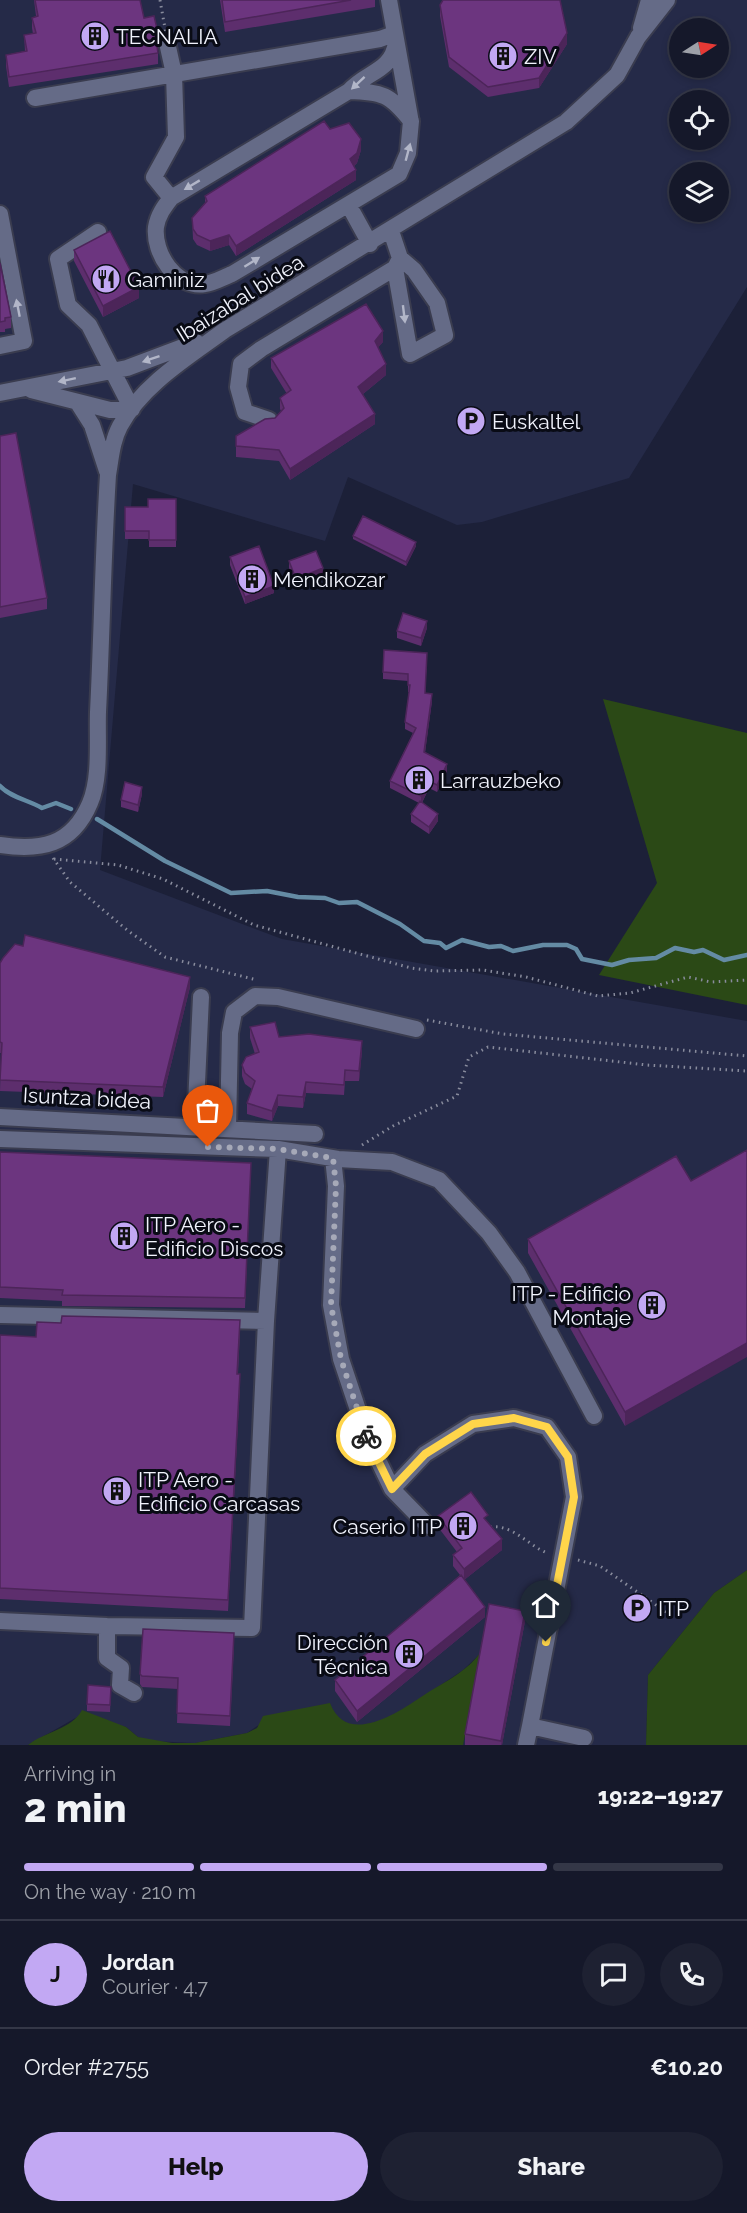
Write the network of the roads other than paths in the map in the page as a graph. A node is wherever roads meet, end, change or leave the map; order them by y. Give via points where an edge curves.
1 (388, 0) edge
2 (649, 0) edge
3 (668, 0) edge
4 (638, 37) junction
5 (395, 38) junction
6 (168, 47) road end
7 (174, 74) junction
8 (349, 91) junction
9 (34, 98) dead end
10 (411, 121) junction
11 (171, 198) junction
12 (353, 213) dead end
13 (0, 214) edge
14 (391, 231) junction
15 (98, 232) dead end
16 (370, 244) junction
17 (397, 263) junction
18 (225, 330) junction
19 (0, 346) edge
20 (110, 371) junction
21 (24, 389) junction
22 (0, 393) edge
23 (78, 403) junction
24 (132, 409) junction
25 (268, 420) edge
26 (108, 475) junction
27 (0, 845) edge
28 (201, 997) dead end
29 (420, 1024) road end
30 (0, 1117) edge
31 (195, 1126) junction
32 (228, 1128) junction
33 (315, 1134) dead end
34 (0, 1138) edge
35 (278, 1149) junction
36 (333, 1158) junction
37 (0, 1315) edge
38 (266, 1321) junction
39 (594, 1416) dead end
40 (392, 1489) junction
41 (428, 1526) dead end
42 (0, 1621) edge
43 (107, 1626) junction
44 (134, 1693) dead end
45 (530, 1726) junction
46 (584, 1738) dead end
47 (526, 1745) edge

1 - 5 street
2 - 4 street, Ibaizabal bidea
3 - 4 street, Ibaizabal bidea
4 - 14 street, Ibaizabal bidea via 617,75 566,122
5 - 7 street
5 -> 8 street via 394,52 386,66 361,78
5 - 10 street
6 - 7 street
7 - 9 street
7 - 11 street via 176,137 154,177
8 - 10 street via 383,93
8 -> 11 street
11 -> 10 street via 160,213 156,245 162,258 183,279 205,284 232,274 399,174 410,145
12 - 16 street
19 -> 13 street via 24,341
14 - 16 street, Ibaizabal bidea
14 - 17 street
15 - 20 street via 58,258 68,305 89,325 106,354
16 - 18 street, Ibaizabal bidea
17 -> 17 street via 410,354 445,335 437,303 414,270
17 - 25 street via 242,364 238,387 245,412
18 -> 20 street via 177,351
18 - 24 street, Ibaizabal bidea via 181,362 139,398
20 -> 21 street
20 - 24 street
21 - 22 street
21 - 23 street
23 - 24 street via 110,410
23 - 26 street via 92,425
24 - 26 street, Ibaizabal bidea via 113,442
26 - 27 street, Ibaizabal bidea via 90,803 50,853
28 - 31 street
29 - 32 street via 255,996 234,1012
30 - 31 street, Isuntza bidea
31 - 32 street, Isuntza bidea
32 - 33 street, Isuntza bidea
34 - 35 street
35 - 36 street
35 - 38 street
36 - 39 street via 392,1162 439,1180 489,1233 517,1272
36 - 40 street via 336,1186 331,1305 352,1393 367,1437
37 - 38 street
38 - 43 street via 252,1628
40 - 41 street
40 - 45 street via 425,1454 473,1424 514,1418 547,1427 568,1457 574,1497
42 - 43 street
43 - 44 street via 107,1658 121,1668 120,1685
45 - 46 street
45 - 47 street

